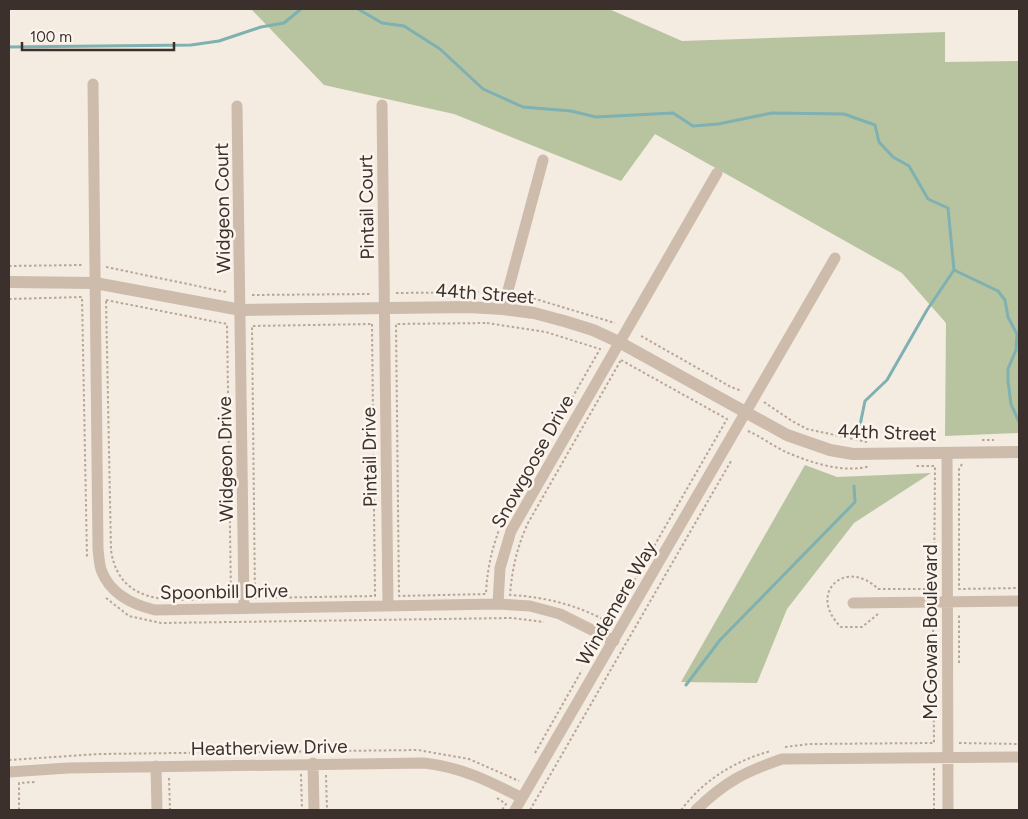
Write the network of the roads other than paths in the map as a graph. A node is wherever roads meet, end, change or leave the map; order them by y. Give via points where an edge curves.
1 (93, 84) dead end
2 (382, 105) dead end
3 (238, 106) dead end
4 (543, 160) dead end
5 (717, 173) dead end
6 (835, 258) dead end
7 (9, 282) edge
8 (95, 283) junction
9 (384, 308) junction
10 (504, 309) junction
11 (241, 310) junction
12 (619, 342) junction
13 (745, 412) junction
14 (1015, 452) edge
15 (947, 453) junction
16 (1019, 601) edge
17 (947, 602) junction
18 (852, 603) dead end
19 (498, 604) junction
20 (388, 606) junction
21 (244, 608) junction
22 (614, 641) junction
23 (948, 757) junction
24 (1019, 757) edge
25 (314, 763) junction
26 (156, 766) junction
27 (9, 772) edge
28 (522, 798) junction
29 (511, 807) edge
30 (157, 810) edge
31 (314, 810) edge
32 (696, 810) edge
33 (948, 810) edge

1 - 8 street, Spoonbill Drive
2 - 9 street, Pintail Court
3 - 11 street, Widgeon Court
4 - 10 street
5 - 12 street, Snowgoose Drive
6 - 13 street, Windemere Way
7 - 8 street, 44th Street
8 - 11 street, 44th Street
8 - 21 street, Spoonbill Drive via 98,549 102,572 114,589 133,604 155,610
9 - 10 street, 44th Street
9 - 11 street, 44th Street
9 - 20 street, Pintail Drive
10 - 12 street, 44th Street via 564,321
11 - 21 street, Widgeon Drive
12 - 13 street, 44th Street
12 - 19 street, Snowgoose Drive via 511,531 500,568
13 - 15 street, 44th Street via 787,436 830,450 871,454
13 - 22 street, Windemere Way
14 - 15 street, 44th Street
15 - 17 street, McGowan Boulevard
16 - 17 street
17 - 18 street
17 - 23 street, McGowan Boulevard
19 - 20 street, Spoonbill Drive
19 - 22 street, Spoonbill Drive via 530,606 560,614
20 - 21 street, Spoonbill Drive
22 - 28 street, Windemere Way
23 - 24 street
23 - 32 street via 782,759 748,771 718,789
23 - 33 street, McGowan Boulevard
25 - 26 street, Heatherview Drive
25 - 28 street, Heatherview Drive via 448,766 471,773
25 - 31 street
26 - 27 street, Heatherview Drive
26 - 30 street
28 - 29 street, Windemere Way

